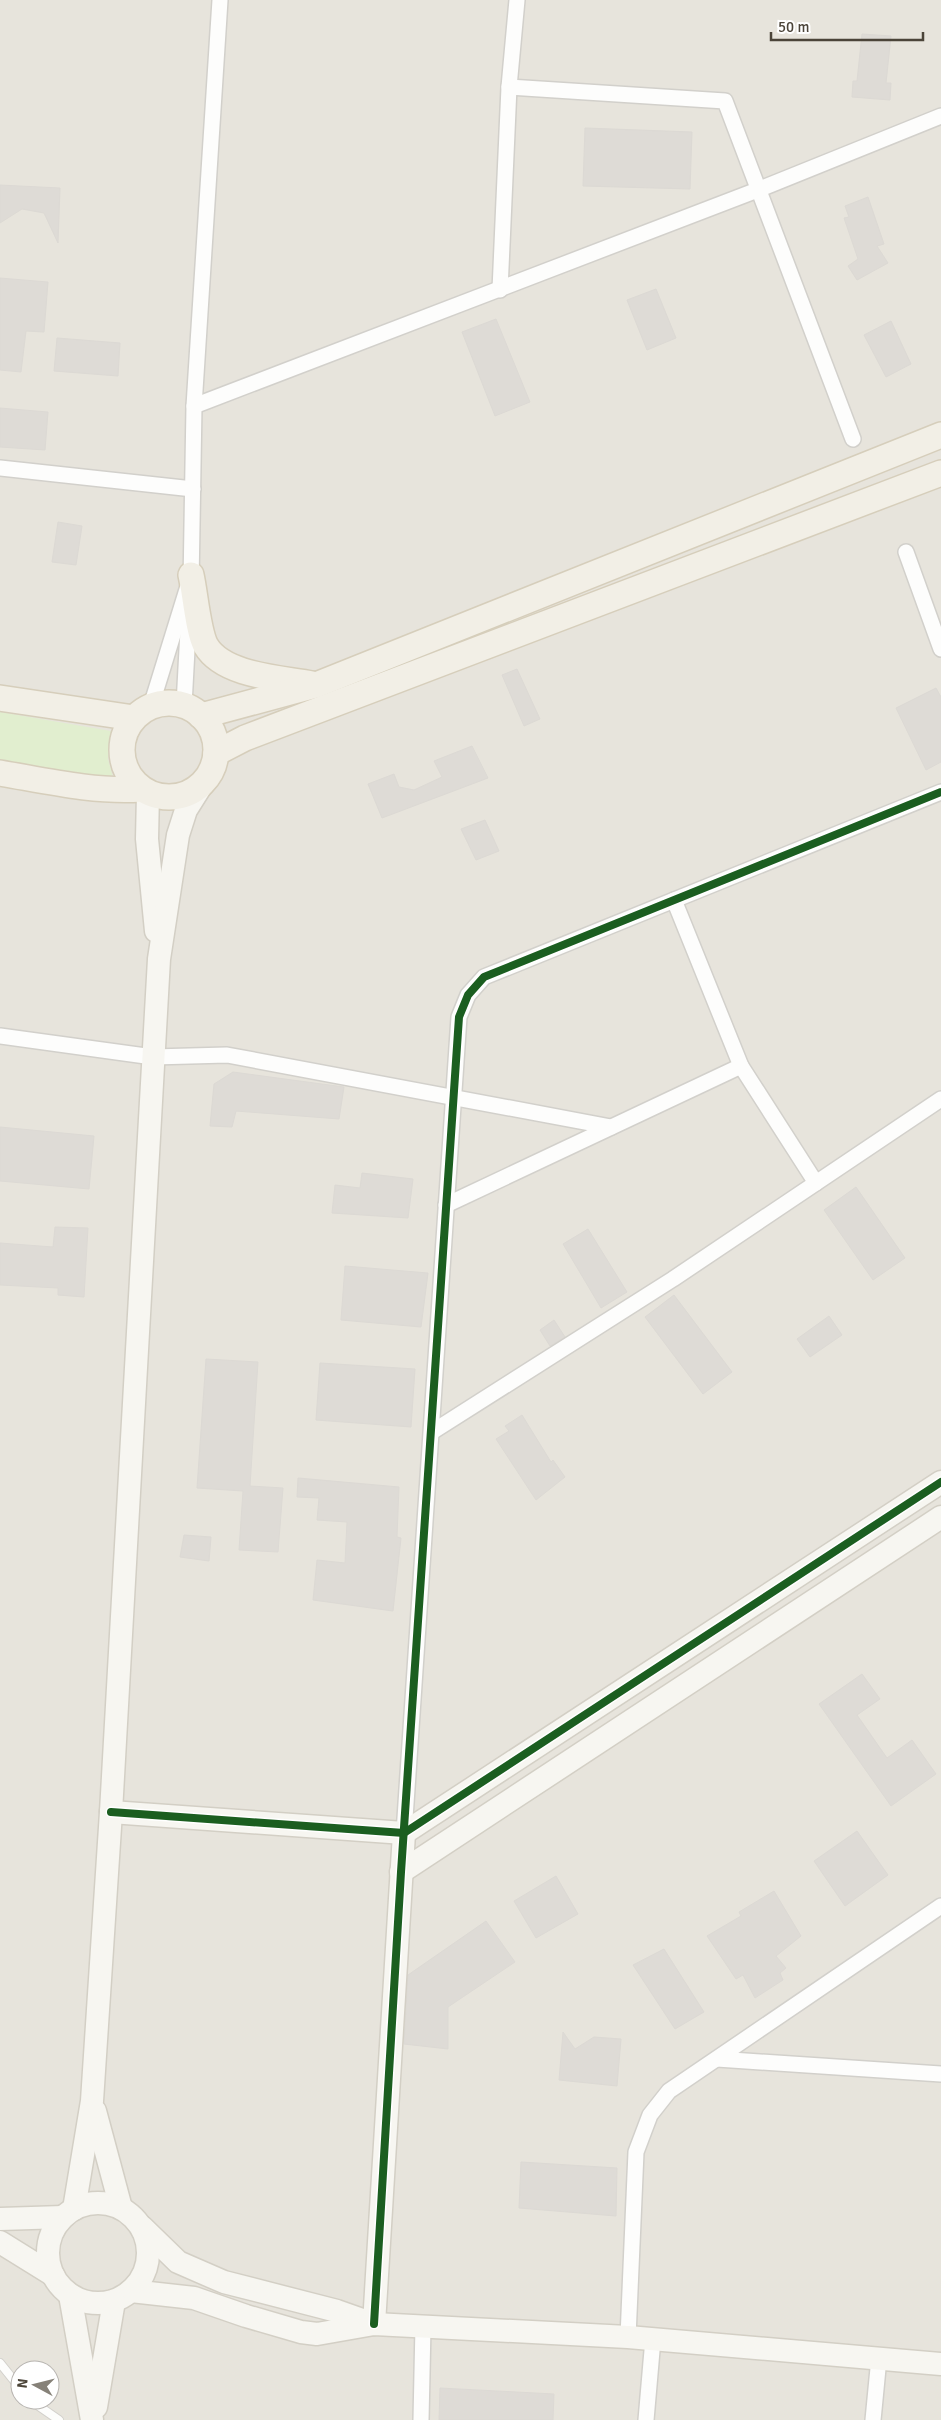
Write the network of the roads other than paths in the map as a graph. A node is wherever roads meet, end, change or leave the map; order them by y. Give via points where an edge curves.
1 (220, 0) edge
2 (517, 0) edge
3 (509, 87) junction
4 (941, 116) edge
5 (760, 189) junction
6 (500, 290) junction
7 (194, 406) junction
8 (941, 423) edge
9 (941, 435) edge
10 (853, 439) dead end
11 (902, 451) junction
12 (0, 468) edge
13 (941, 473) edge
14 (193, 489) junction
15 (906, 552) dead end
16 (191, 575) junction
17 (941, 650) edge
18 (316, 685) junction
19 (0, 698) edge
20 (193, 710) junction
21 (142, 712) junction
22 (216, 753) junction
23 (0, 773) edge
24 (203, 783) junction
25 (145, 791) junction
26 (941, 792) edge
27 (674, 900) junction
28 (159, 959) junction
29 (0, 1036) edge
30 (153, 1057) junction
31 (740, 1066) junction
32 (454, 1098) junction
33 (941, 1099) edge
34 (611, 1127) junction
35 (816, 1183) junction
36 (446, 1205) junction
37 (432, 1432) junction
38 (941, 1482) edge
39 (941, 1517) edge
40 (111, 1812) junction
41 (404, 1833) junction
42 (401, 1872) junction
43 (941, 1906) edge
44 (717, 2059) junction
45 (941, 2074) edge
46 (92, 2100) junction
47 (121, 2208) junction
48 (68, 2213) junction
49 (0, 2219) edge
50 (139, 2224) junction
51 (0, 2242) edge
52 (53, 2275) junction
53 (70, 2295) junction
54 (122, 2296) junction
55 (374, 2324) junction
56 (423, 2326) junction
57 (628, 2337) junction
58 (653, 2339) junction
59 (879, 2358) junction
60 (0, 2363) edge
61 (941, 2364) edge
62 (10, 2376) edge
63 (44, 2410) edge
64 (59, 2420) edge
65 (93, 2420) edge
66 (421, 2420) edge
67 (646, 2420) edge
68 (873, 2420) edge

1 - 7 street
2 - 3 street
3 - 5 street via 725,101
3 - 6 street
4 - 5 street
5 - 6 street
5 - 10 street
6 - 7 street
7 - 14 street
8 - 11 main road
9 - 11 main road
11 - 18 main road
12 - 14 street
13 - 22 main road via 246,738
14 - 16 street
15 - 17 street
16 - 18 main road via 206,646 218,658 249,673
16 - 20 street
16 - 21 street
18 - 20 main road
19 - 21 main road
20 - 21 main road via 164,703
20 - 22 main road via 211,729
21 - 25 main road via 124,735 122,755 128,774
22 - 24 main road via 214,764
23 - 25 main road via 84,788
24 - 25 main road via 176,797 162,797
24 - 28 street via 186,810 178,835
25 - 28 street via 148,867
26 - 27 street
27 - 31 street
27 - 32 street via 484,977 468,995 460,1017
28 - 30 street
29 - 30 street
30 - 32 street via 227,1055
30 - 40 street
31 - 34 street
31 - 35 street
32 - 34 street
32 - 36 street
33 - 35 street
34 - 36 street
35 - 37 street via 673,1279
36 - 37 street
37 - 41 street
38 - 41 street
39 - 42 street
40 - 41 street
40 - 46 street
41 - 42 street
42 - 55 street
43 - 44 street
44 - 45 street
44 - 57 street via 669,2091 650,2115 636,2152
46 - 47 street
46 - 48 street
47 - 48 street via 93,2203
47 - 50 street
48 - 49 street
48 - 52 street via 57,2224 50,2240 48,2258
50 - 54 street via 147,2241 148,2259 142,2277
50 - 55 street via 178,2262 224,2282 337,2311
51 - 52 street
52 - 53 street
53 - 54 street via 92,2303
53 - 65 street
54 - 55 street via 194,2298 246,2316 317,2334
54 - 65 street
55 - 56 street
56 - 57 street
56 - 66 street
57 - 58 street
58 - 59 street
58 - 67 street
59 - 61 street
59 - 68 street
60 - 62 lane
63 - 64 lane

